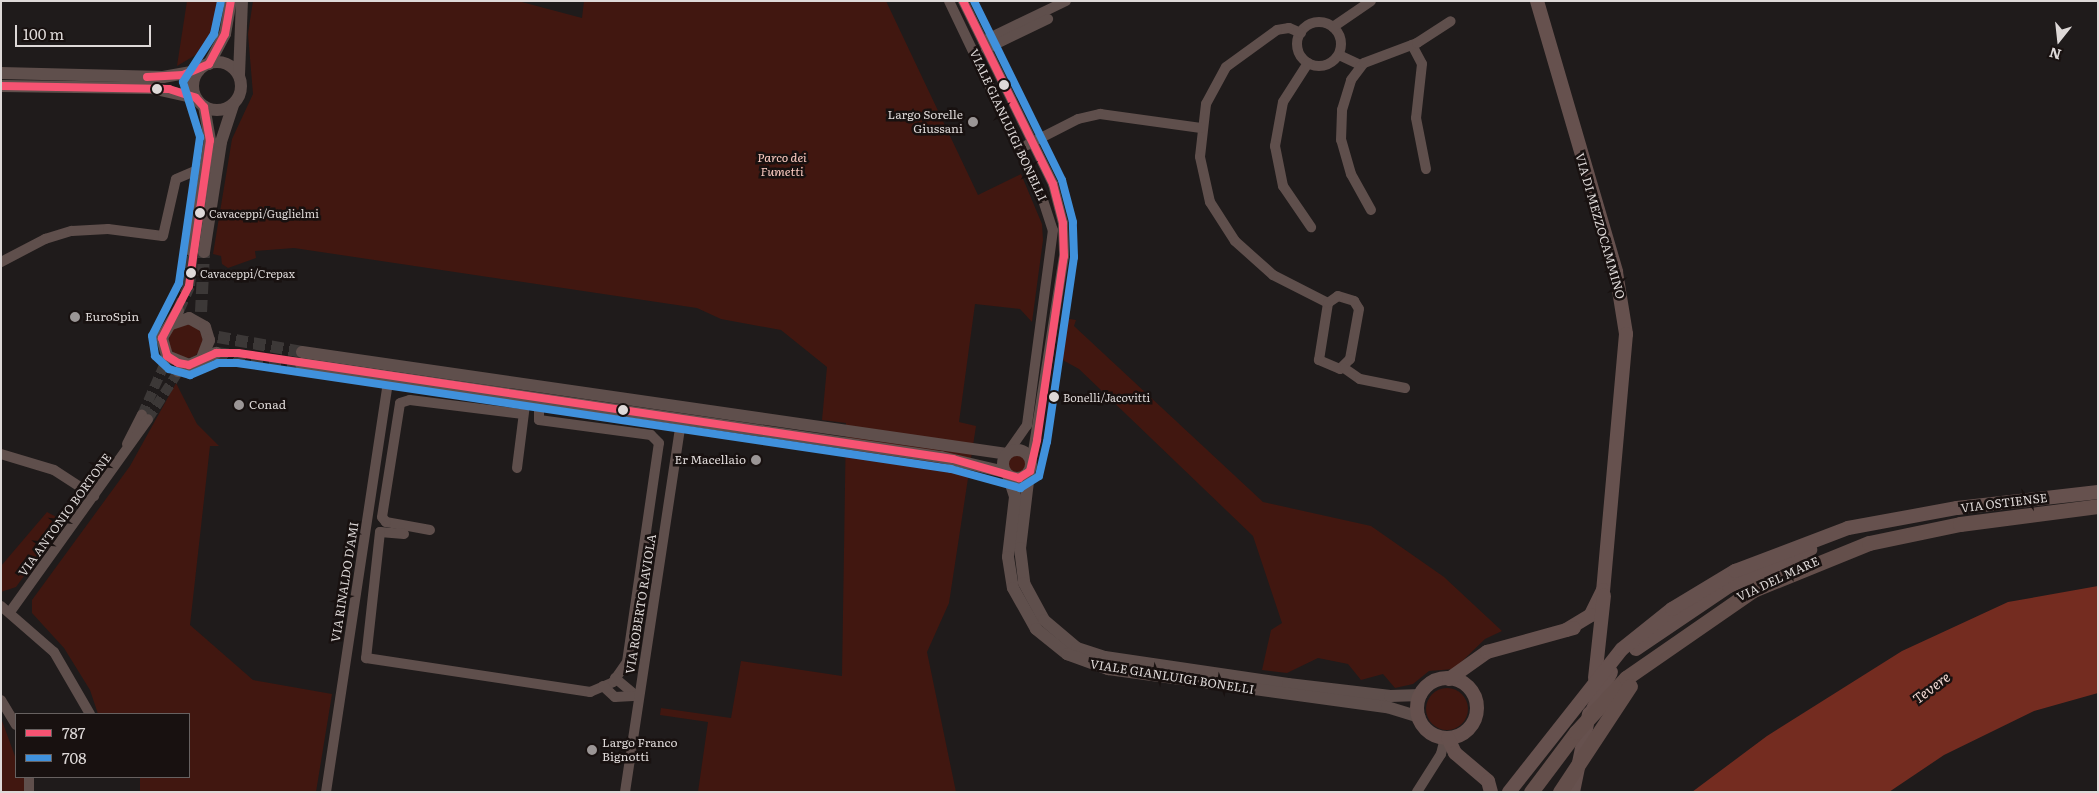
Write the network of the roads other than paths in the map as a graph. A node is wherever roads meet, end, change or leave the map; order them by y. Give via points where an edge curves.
1 (231, 1) edge
2 (242, 1) edge
3 (949, 1) edge
4 (963, 1) edge
5 (1066, 1) edge
6 (1371, 1) edge
7 (1537, 1) edge
8 (1048, 19) dead end
9 (1451, 21) dead end
10 (1333, 27) junction
11 (1300, 33) junction
12 (984, 45) junction
13 (1412, 45) junction
14 (1339, 55) junction
15 (1308, 64) junction
16 (1360, 66) junction
17 (204, 67) junction
18 (1, 73) edge
19 (239, 76) junction
20 (1, 86) edge
21 (200, 103) junction
22 (233, 105) junction
23 (1201, 128) junction
24 (1032, 142) junction
25 (1019, 149) junction
26 (206, 166) junction
27 (1426, 169) dead end
28 (1370, 210) dead end
29 (1311, 227) dead end
30 (1, 262) edge
31 (1314, 292) junction
32 (1338, 296) junction
33 (1328, 303) junction
34 (178, 311) tunnel mouth
35 (169, 325) junction
36 (216, 353) tunnel mouth
37 (202, 358) junction
38 (1344, 368) junction
39 (388, 376) junction
40 (1405, 388) dead end
41 (526, 397) junction
42 (539, 399) junction
43 (523, 414) junction
44 (145, 417) tunnel mouth
45 (681, 420) junction
46 (844, 438) junction
47 (1, 454) edge
48 (1007, 454) junction
49 (973, 457) junction
50 (517, 468) dead end
51 (1030, 469) junction
52 (1007, 474) junction
53 (2098, 492) edge
54 (94, 496) junction
55 (2098, 506) edge
56 (1910, 517) junction
57 (430, 530) dead end
58 (403, 537) dead end
59 (1604, 575) junction
60 (6, 609) edge
61 (1566, 630) junction
62 (1601, 642) junction
63 (1673, 642) junction
64 (615, 678) junction
65 (1449, 679) junction
66 (603, 686) junction
67 (1421, 695) junction
68 (636, 696) junction
69 (1, 700) edge
70 (89, 713) edge
71 (1419, 717) junction
72 (15, 722) edge
73 (1587, 723) junction
74 (1446, 738) junction
75 (29, 778) edge
76 (1491, 790) edge
77 (29, 792) edge
78 (326, 792) edge
79 (625, 792) edge
80 (1417, 792) edge
81 (1509, 792) edge
82 (1531, 792) edge
83 (1560, 792) edge
84 (1573, 792) edge

1 - 17 street via 225,34
2 - 19 street
3 - 25 street, VIALE GIANLUIGI BONELLI
4 - 12 street, VIALE GIANLUIGI BONELLI
5 - 12 street
6 - 10 street
7 - 59 main road, VIA DI MEZZOCAMMINO via 1621,292 1626,347 1621,431
8 - 12 street
9 - 13 street
10 - 11 street via 1315,23
10 - 14 street via 1341,42
11 - 15 street via 1297,46
11 - 23 street via 1289,28 1277,30 1233,59 1213,87
12 - 24 street, VIALE GIANLUIGI BONELLI
13 - 16 street
13 - 27 street via 1422,64 1416,118
14 - 15 street via 1326,65
14 - 16 street
15 - 29 street via 1283,102 1275,146 1283,186
16 - 28 street via 1344,98 1341,135 1351,174
17 - 18 street via 163,77
17 - 19 street via 226,64
17 - 21 street via 193,84
19 - 22 street via 241,91
20 - 21 street via 151,88
21 - 22 street via 219,111
21 - 26 street via 210,134
22 - 26 street via 221,142 198,252
23 - 24 street via 1130,117 1091,115
23 - 31 street via 1204,182 1224,227 1264,268
24 - 25 street
24 - 51 street, VIALE GIANLUIGI BONELLI via 1057,195 1064,242
25 - 48 street, VIALE GIANLUIGI BONELLI via 1047,208 1053,246 1027,425
26 - 30 street via 176,179 167,233 160,237 91,229 44,239
31 - 32 street
31 - 33 street
32 - 33 street
32 - 38 street via 1354,301 1359,309
33 - 38 street via 1319,360 1327,367
34 - 35 street
35 - 37 street via 162,338 166,359 184,369
35 - 37 street via 185,318 202,318 214,336
36 - 37 street
38 - 40 street via 1360,380
39 - 41 street
39 - 46 street via 301,358
39 - 78 street, VIA RINALDO D'AMI
41 - 42 street
41 - 43 street
42 - 45 street
42 - 64 street via 540,420 651,436 659,443 627,662
43 - 50 street
43 - 57 street via 410,400 400,403 382,516 386,522
44 - 54 street, VIA ANTONIO BORTONE
45 - 46 street
45 - 68 street, VIA ROBERTO RAVIOLA
46 - 49 street
47 - 54 street via 54,470
48 - 49 street
48 - 51 street via 1021,451
48 - 52 street, VIALE GIANLUIGI BONELLI
49 - 52 street
51 - 52 street via 1019,478
51 - 67 street, VIALE GIANLUIGI BONELLI via 1020,548 1024,584 1044,620 1077,648 1099,656 1278,683 1390,696
52 - 71 street, VIALE GIANLUIGI BONELLI via 1015,497 1008,557 1013,588 1036,629 1067,654 1108,668 1387,707
53 - 56 main road, VIA OSTIENSE
54 - 60 street, VIA ANTONIO BORTONE
55 - 63 main road, VIA DEL MARE via 1947,526 1854,547 1748,592
56 - 73 main road via 1819,546 1720,591 1619,663 1601,686
56 - 81 main road via 1837,531 1766,556 1672,609 1637,636 1601,672
58 - 66 street via 379,538 366,658 590,692
59 - 61 main road, VIA DI MEZZOCAMMINO via 1594,611
59 - 62 main road, VIA DI MEZZOCAMMINO
60 - 70 street via 59,659
61 - 62 main road, VIA DI MEZZOCAMMINO via 1592,626 1599,632
61 - 65 main road, VIA DI MEZZOCAMMINO via 1502,647
62 - 73 main road
63 - 82 main road, VIA DEL MARE via 1597,708
63 - 83 main road via 1617,702
64 - 66 street
64 - 68 street
65 - 67 main road via 1432,682
65 - 74 main road via 1467,686 1477,709 1470,727
66 - 68 street via 615,697
67 - 71 main road
68 - 79 street, VIA ROBERTO RAVIOLA
69 - 72 street
71 - 74 main road via 1427,730
73 - 84 main road
74 - 76 main road via 1455,753
74 - 80 street via 1438,759
75 - 77 street

